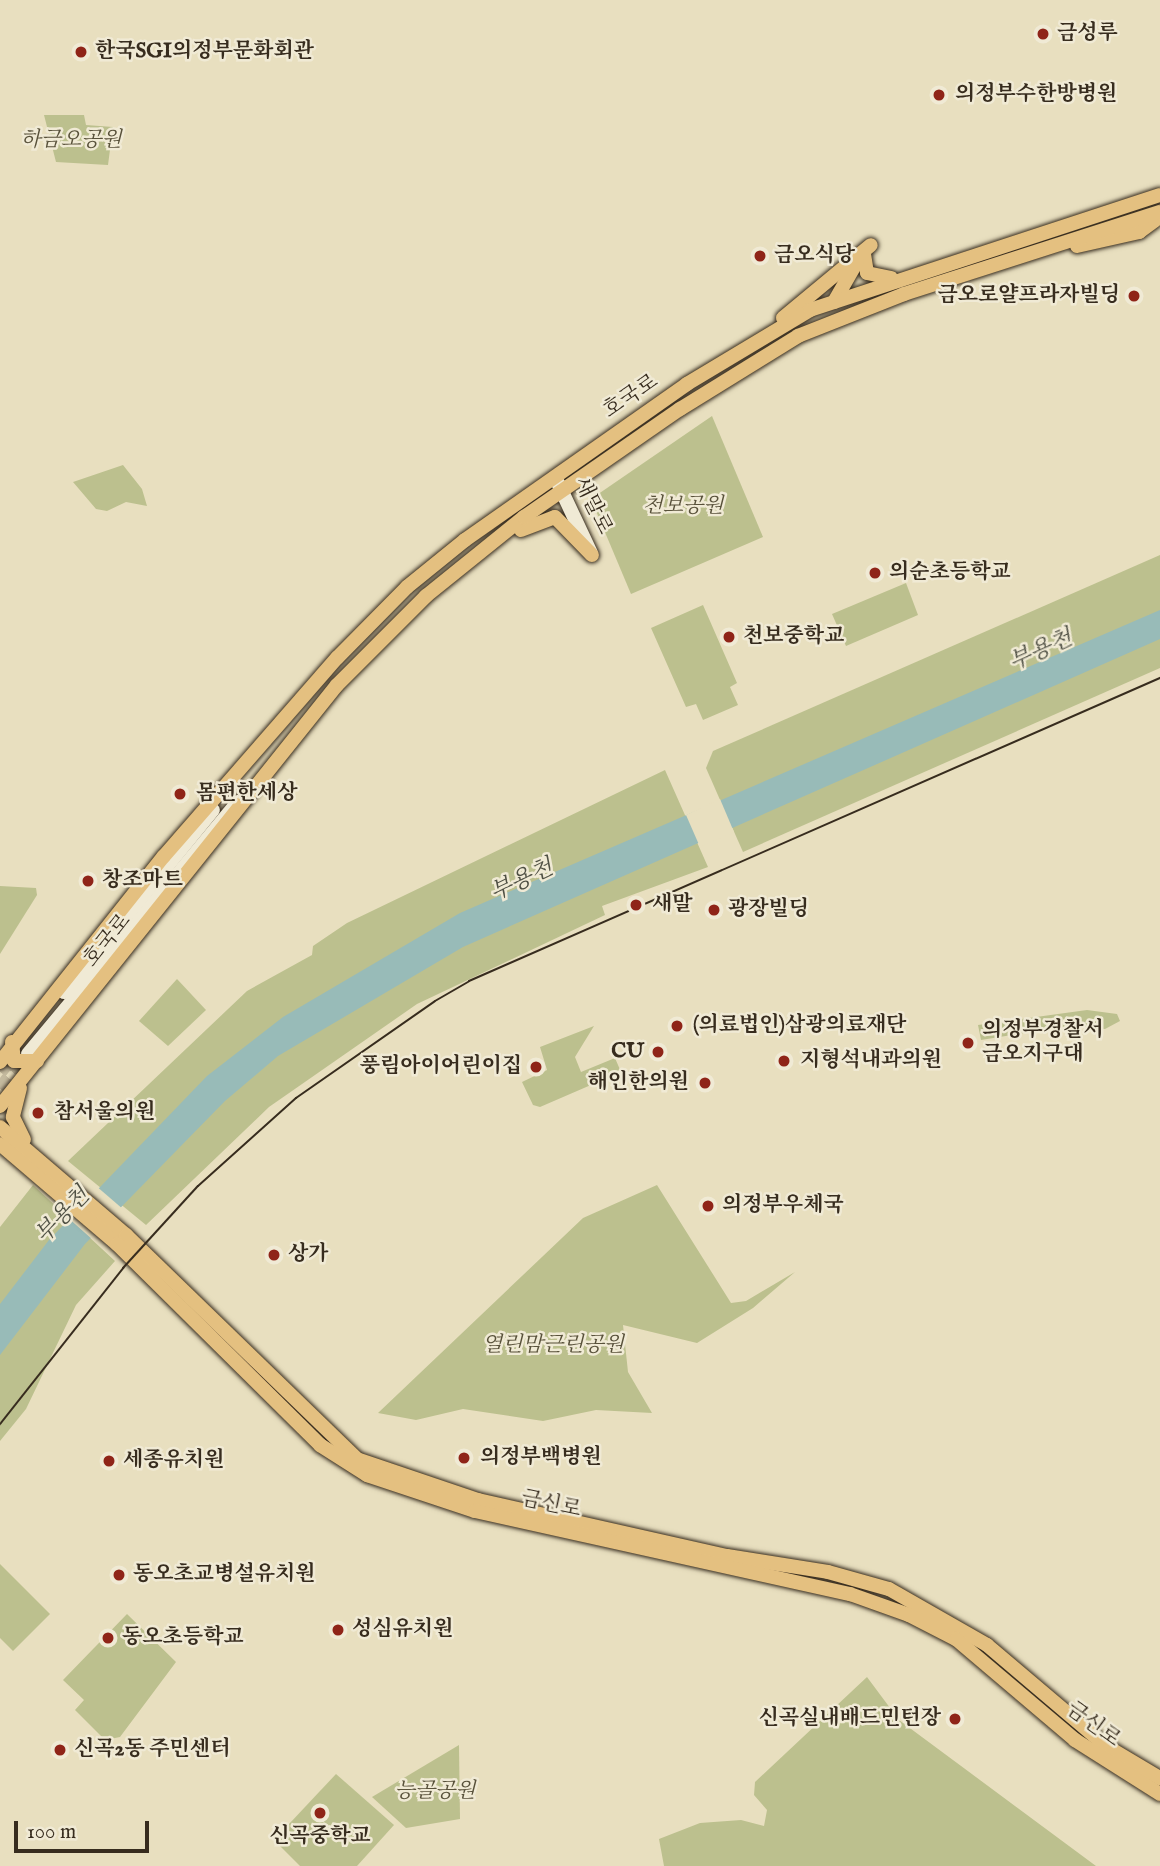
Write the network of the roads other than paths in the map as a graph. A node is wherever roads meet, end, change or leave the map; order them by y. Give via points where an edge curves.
1 (1160, 195) edge
2 (1158, 218) edge
3 (1049, 248) junction
4 (864, 254) junction
5 (910, 275) junction
6 (837, 299) junction
7 (765, 334) junction
8 (798, 336) junction
9 (553, 475) junction
10 (562, 489) junction
11 (592, 555) joint
12 (468, 562) junction
13 (15, 1053) edge
14 (22, 1080) junction
15 (0, 1106) edge
16 (0, 1128) edge
17 (0, 1144) edge
18 (42, 1161) junction
19 (52, 1176) junction
20 (122, 1239) junction
21 (1160, 1778) edge
22 (1160, 1794) edge

1 - 5 main road, 호국로
2 - 3 main road, 호국로
2 - 3 main road via 1129,235 1063,250
3 - 8 main road, 호국로 via 884,301
4 - 5 main road via 864,269 872,276
4 - 6 main road
4 - 7 main road via 871,245
5 - 6 main road, 호국로
6 - 7 main road, 호국로
6 - 8 main road
7 - 9 main road, 호국로
8 - 10 main road, 호국로
9 - 10 street, 새말로
9 - 13 main road, 호국로 via 434,565 379,614 226,791 210,802
10 - 11 street, 새말로
10 - 12 main road, 호국로
11 - 12 main road via 561,520 548,517
12 - 13 main road, 호국로 via 426,596 337,685 243,798 232,819
13 - 14 main road, 호국로
14 - 15 main road, 호국로
14 - 18 main road via 13,1122
16 - 18 main road
17 - 19 main road
18 - 19 main road
19 - 20 main road
20 - 21 main road, 금신로 via 357,1459 478,1500 727,1556 828,1572 889,1589 987,1645 1106,1746
20 - 22 main road, 금신로 via 320,1445 367,1475 475,1511 850,1594 909,1615 957,1639 1075,1740

